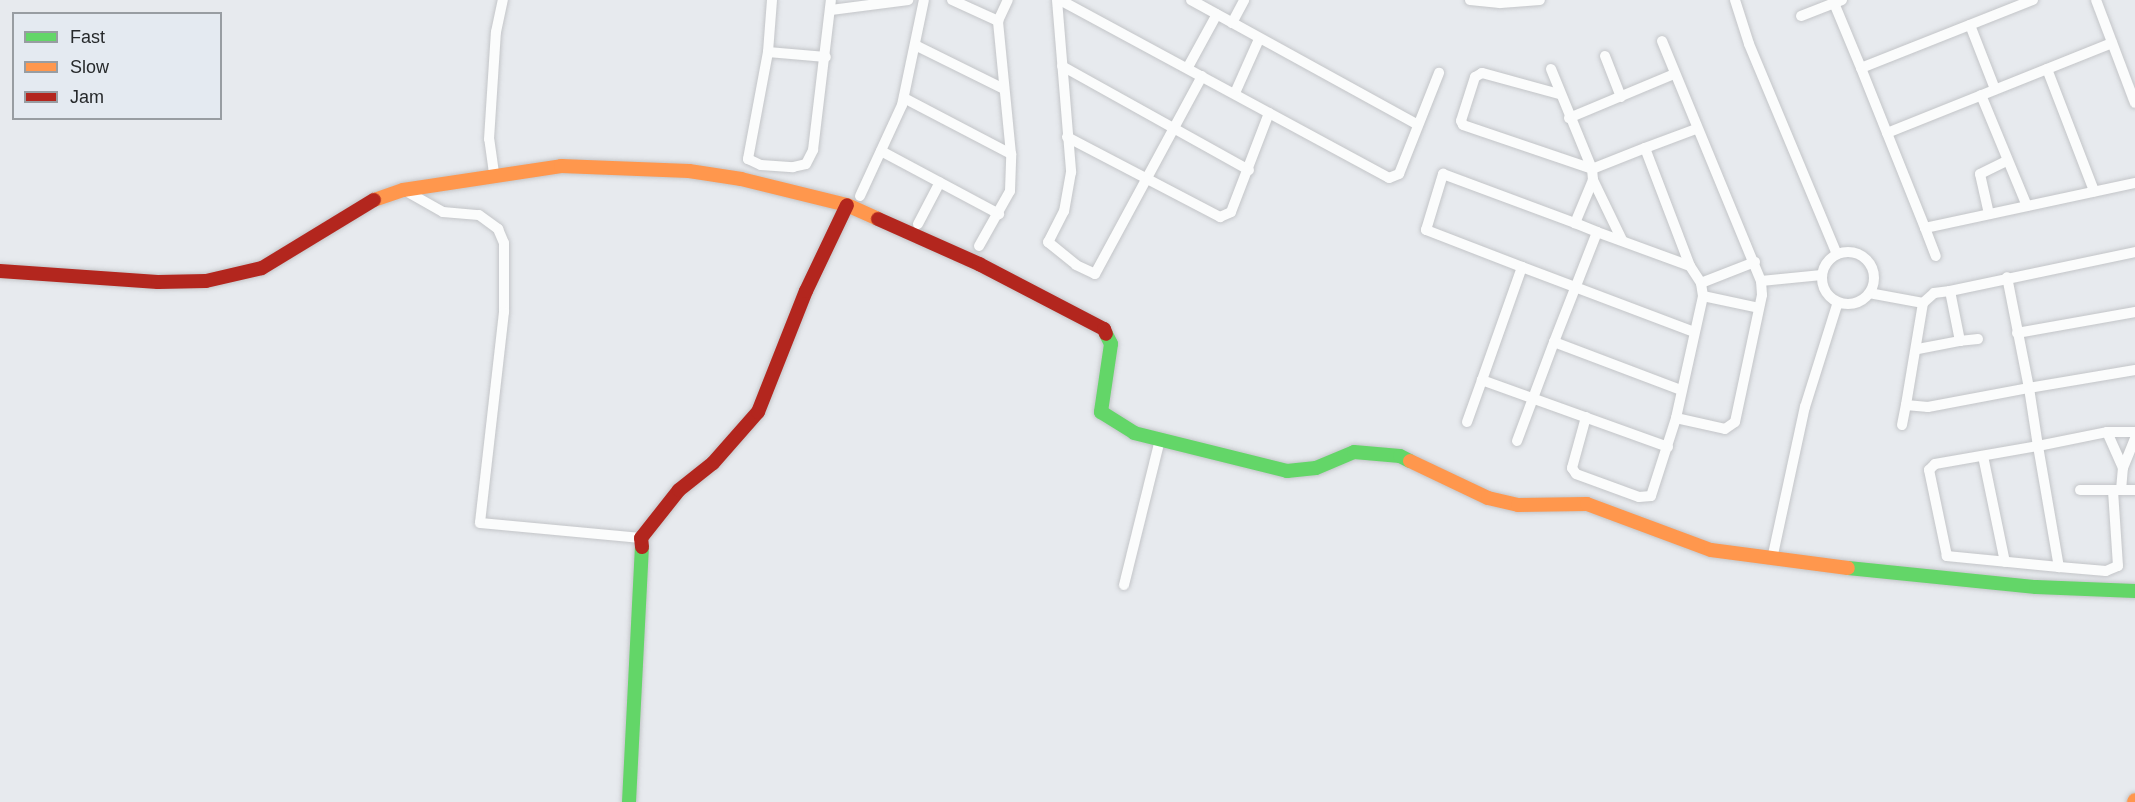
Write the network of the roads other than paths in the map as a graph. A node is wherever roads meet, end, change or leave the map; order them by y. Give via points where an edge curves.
1 (503, 0) edge
2 (772, 0) edge
3 (908, 0) edge
4 (924, 0) edge
5 (952, 0) edge
6 (1008, 0) edge
7 (1058, 0) edge
8 (1191, 0) edge
9 (1244, 0) edge
10 (1470, 0) edge
11 (1540, 0) edge
12 (1736, 0) edge
13 (2033, 0) edge
14 (2096, 0) edge
15 (1838, 2) edge
16 (831, 5) edge
17 (1217, 14) junction
18 (1801, 16) dead end
19 (998, 21) junction
20 (1232, 23) junction
21 (1970, 25) junction
22 (1259, 39) junction
23 (1662, 40) dead end
24 (2112, 43) junction
25 (917, 46) junction
26 (768, 51) junction
27 (1605, 56) dead end
28 (825, 57) junction
29 (1062, 66) junction
30 (1188, 67) junction
31 (1861, 68) junction
32 (1551, 69) dead end
33 (2047, 69) junction
34 (1439, 73) dead end
35 (1674, 74) junction
36 (1202, 76) junction
37 (1004, 89) junction
38 (1995, 89) junction
39 (1235, 93) junction
40 (1559, 94) junction
41 (1981, 95) junction
42 (1621, 97) junction
43 (904, 98) junction
44 (2135, 103) edge
45 (1269, 113) junction
46 (1569, 118) junction
47 (1417, 124) junction
48 (1175, 126) junction
49 (1696, 129) junction
50 (1887, 133) junction
51 (1067, 137) junction
52 (1645, 148) junction
53 (880, 151) junction
54 (1011, 154) junction
55 (2007, 161) junction
56 (1592, 169) junction
57 (1249, 170) junction
58 (494, 173) junction
59 (1145, 178) junction
60 (1593, 180) junction
61 (940, 183) junction
62 (2135, 183) edge
63 (403, 190) junction
64 (2094, 192) junction
65 (860, 196) dead end
66 (847, 205) junction
67 (2026, 206) junction
68 (999, 214) junction
69 (1989, 214) junction
70 (1575, 223) junction
71 (918, 224) dead end
72 (1925, 228) junction
73 (1597, 232) junction
74 (1622, 240) junction
75 (979, 246) dead end
76 (2135, 252) edge
77 (1837, 254) junction
78 (1936, 256) dead end
79 (1755, 262) junction
80 (1690, 266) junction
81 (1522, 267) junction
82 (0, 271) edge
83 (1822, 275) junction
84 (2007, 278) junction
85 (1761, 280) junction
86 (1701, 283) junction
87 (1575, 287) junction
88 (1950, 291) junction
89 (1869, 293) junction
90 (1703, 296) junction
91 (1838, 302) junction
92 (1923, 303) junction
93 (1759, 308) junction
94 (2135, 312) edge
95 (1694, 332) junction
96 (2017, 333) junction
97 (1978, 339) dead end
98 (1960, 341) junction
99 (1554, 342) junction
100 (1918, 349) junction
101 (2135, 370) edge
102 (1482, 380) junction
103 (2029, 388) junction
104 (1681, 390) junction
105 (1534, 399) junction
106 (1906, 405) junction
107 (1586, 417) junction
108 (1676, 418) junction
109 (1467, 422) dead end
110 (1902, 425) dead end
111 (2107, 432) junction
112 (2135, 432) edge
113 (2135, 439) edge
114 (1160, 440) junction
115 (1517, 441) dead end
116 (2038, 446) junction
117 (1668, 447) junction
118 (1983, 456) junction
119 (2123, 468) junction
120 (2080, 490) dead end
121 (2117, 490) junction
122 (2135, 490) edge
123 (641, 538) junction
124 (1772, 558) junction
125 (2005, 562) junction
126 (2060, 567) junction
127 (1124, 585) dead end
128 (2135, 591) edge
129 (629, 802) edge

1 - 58 street via 496,32 489,139
2 - 26 street
3 - 16 street
4 - 25 street
5 - 19 street
6 - 19 street
7 - 29 street
7 - 30 street
8 - 17 street
9 - 20 street
10 - 11 street
12 - 77 street via 1749,44
13 - 21 street
14 - 24 street
15 - 18 street
15 - 31 street
16 - 28 street
17 - 20 street
17 - 30 street
19 - 37 street
20 - 22 street
21 - 31 street
21 - 38 street
22 - 39 street
22 - 47 street
23 - 35 street
24 - 33 street
24 - 44 street
25 - 37 street
25 - 43 street
26 - 28 street
26 - 28 street via 747,154 749,161 760,165 802,166 810,159
27 - 42 street
29 - 48 street
29 - 51 street
30 - 36 street
31 - 50 street
32 - 40 street
33 - 38 street
33 - 64 street
34 - 47 street
35 - 42 street
35 - 49 street
36 - 39 street
36 - 48 street
37 - 54 street
38 - 41 street
39 - 45 street
40 - 46 street
40 - 56 street via 1482,72 1475,77 1461,121 1463,125
41 - 50 street
41 - 55 street
42 - 46 street
43 - 53 street
43 - 54 street
45 - 47 street via 1389,178 1399,174
45 - 57 street
46 - 56 street
48 - 57 street
48 - 59 street
49 - 52 street
49 - 79 street
50 - 72 street
51 - 59 street
51 - 59 street via 1069,196 1048,242 1076,266 1095,274
52 - 56 street
52 - 80 street
53 - 61 street
53 - 65 street
54 - 68 street via 1010,191
55 - 67 street
55 - 69 street via 1980,174
56 - 60 street
57 - 59 street via 1231,212 1220,217
58 - 63 street
58 - 66 street via 561,166 689,171 741,179
60 - 70 street
60 - 74 street
61 - 68 street
61 - 71 street
62 - 64 street
63 - 82 street via 368,202 262,268 240,275 158,282
63 - 123 street via 443,212 479,215 498,230 504,243 504,312 480,523
64 - 67 street
66 - 114 street via 979,264 1104,329 1111,344 1101,412 1134,433
66 - 123 street via 814,274 758,412 713,463 679,490
67 - 69 street
68 - 75 street
69 - 72 street
70 - 73 street
70 - 81 street via 1443,174 1426,230
72 - 78 street
73 - 74 street
73 - 87 street
74 - 80 street
76 - 84 street
77 - 83 street via 1827,262
77 - 89 street via 1858,254 1870,264 1874,279
79 - 85 street
79 - 86 street
80 - 86 street
81 - 87 street
81 - 102 street
83 - 85 street
83 - 91 street via 1825,290
84 - 88 street
84 - 96 street
85 - 93 street
86 - 90 street
87 - 95 street
87 - 99 street
88 - 92 street via 1934,293
88 - 98 street
89 - 91 street via 1854,303
89 - 92 street
90 - 93 street
90 - 95 street
91 - 124 street via 1805,407
92 - 100 street
93 - 108 street via 1735,422 1725,429
94 - 96 street
95 - 104 street
96 - 103 street
97 - 98 street
98 - 100 street
99 - 104 street
99 - 105 street
100 - 106 street
101 - 103 street
102 - 105 street
102 - 109 street
103 - 106 street via 1928,407
103 - 116 street
104 - 108 street
105 - 107 street
105 - 115 street
106 - 110 street
107 - 117 street
107 - 117 street via 1572,468 1576,474 1639,497 1651,496
108 - 117 street
111 - 112 street
111 - 116 street
111 - 119 street
113 - 119 street
114 - 124 street via 1287,471 1316,468 1354,452 1400,456 1488,498 1518,505 1572,501 1587,504 1711,550
114 - 127 street
116 - 118 street
116 - 126 street
118 - 125 street
118 - 125 street via 1929,464 1947,556
119 - 121 street
120 - 121 street
121 - 122 street
121 - 126 street via 2118,566 2106,571
123 - 129 street via 643,572
124 - 128 street via 1911,576
125 - 126 street

